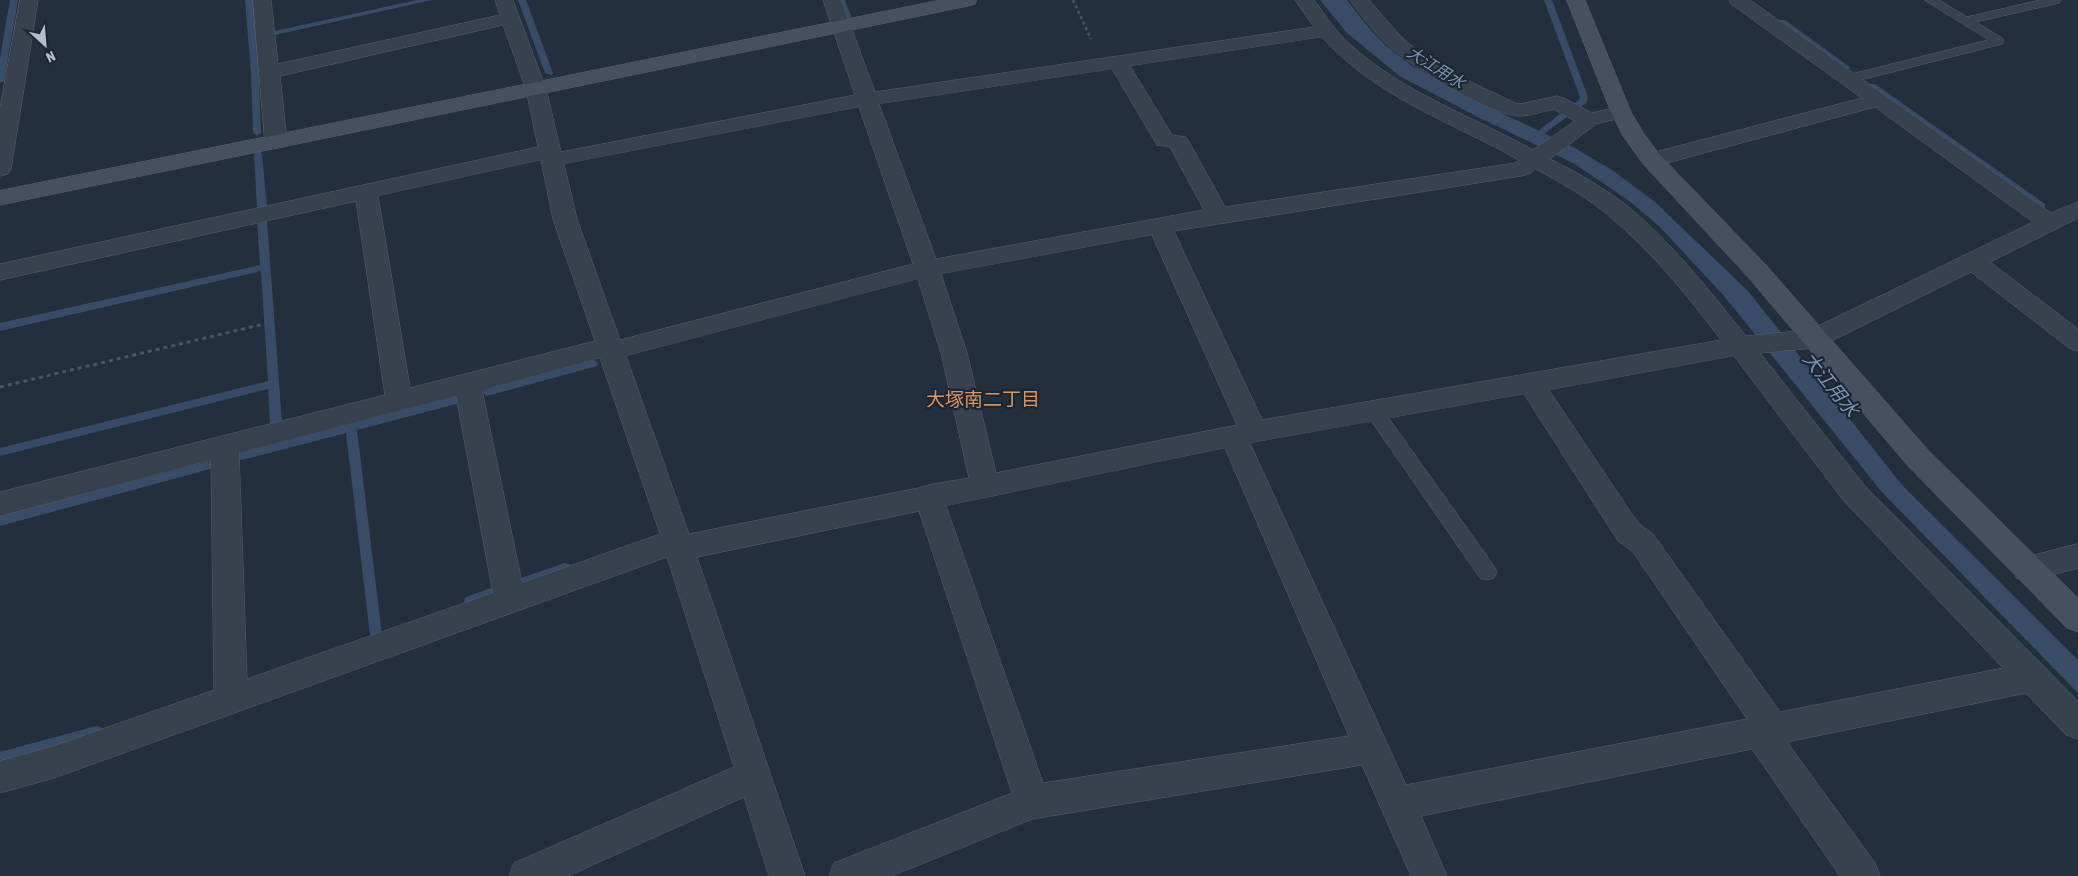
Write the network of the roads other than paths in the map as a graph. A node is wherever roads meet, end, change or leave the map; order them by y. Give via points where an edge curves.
1 (29, 0) edge
2 (264, 0) edge
3 (832, 0) edge
4 (968, 0) edge
5 (1304, 0) edge
6 (1359, 0) edge
7 (1576, 0) edge
8 (1738, 0) edge
9 (1931, 0) edge
10 (2055, 0) edge
11 (507, 9) edge
12 (1965, 21) junction
13 (842, 26) junction
14 (1327, 31) junction
15 (1110, 63) junction
16 (269, 72) junction
17 (1849, 80) junction
18 (536, 89) junction
19 (868, 99) junction
20 (1878, 100) junction
21 (1621, 112) junction
22 (1585, 118) junction
23 (276, 142) junction
24 (551, 156) junction
25 (1536, 158) junction
26 (1652, 160) junction
27 (0, 169) edge
28 (366, 192) junction
29 (0, 198) edge
30 (1218, 215) junction
31 (2062, 217) edge
32 (1160, 226) junction
33 (2078, 232) edge
34 (1973, 261) junction
35 (927, 270) junction
36 (0, 272) edge
37 (1814, 338) junction
38 (2078, 342) edge
39 (1742, 346) junction
40 (610, 349) junction
41 (467, 383) junction
42 (1531, 383) junction
43 (399, 401) junction
44 (1374, 411) junction
45 (1243, 434) junction
46 (224, 446) junction
47 (985, 484) junction
48 (928, 496) junction
49 (0, 504) edge
50 (678, 544) junction
51 (2078, 556) edge
52 (2027, 569) junction
53 (1487, 572) dead end
54 (510, 600) junction
55 (2078, 618) edge
56 (2032, 677) junction
57 (231, 698) junction
58 (2078, 724) edge
59 (1766, 731) junction
60 (1372, 748) junction
61 (754, 776) junction
62 (0, 777) edge
63 (1032, 802) junction
64 (1398, 804) junction
65 (526, 876) edge
66 (787, 876) edge
67 (847, 876) edge
68 (1430, 876) edge
69 (1862, 876) edge

1 - 27 street
2 - 16 street
3 - 13 street
4 - 13 street
5 - 14 street
6 - 22 street via 1398,44 1422,63 1471,90 1508,108 1520,110 1558,102
7 - 21 street
8 - 17 street
9 - 12 lane
10 - 12 lane
11 - 16 street
11 - 18 street
12 - 17 lane via 1998,41
13 - 18 street
13 - 19 street
14 - 15 street
14 - 25 street via 1345,50 1396,87
15 - 19 street
15 - 30 street via 1165,140 1178,142
16 - 23 street
17 - 20 street
18 - 23 street
18 - 24 street
19 - 24 street
19 - 35 street
20 - 26 street
20 - 31 street
21 - 22 street
21 - 26 street
22 - 25 street
23 - 29 street
24 - 28 street
24 - 40 street via 565,219
25 - 30 street via 1521,169
25 - 39 street via 1617,210 1700,294
26 - 37 street via 1757,271
28 - 36 street
28 - 43 street
30 - 32 street
31 - 33 street
31 - 34 street
32 - 35 street
32 - 45 street
34 - 37 street
34 - 38 street
35 - 40 street
35 - 47 street via 954,353
37 - 39 street
37 - 52 street via 1918,458
39 - 42 street
39 - 56 street via 1854,493
40 - 41 street
40 - 50 street
41 - 43 street
41 - 54 street
42 - 44 street
42 - 59 street via 1628,532 1644,543
43 - 46 street
44 - 45 street
44 - 53 lane
45 - 47 street
45 - 60 street
46 - 49 street
46 - 57 street
47 - 48 street
48 - 50 street
48 - 63 street
50 - 54 street
50 - 61 street
51 - 52 street
52 - 55 street
54 - 57 street
56 - 58 street
56 - 59 street
57 - 62 street via 54,762
59 - 64 street
59 - 69 street
60 - 63 street
60 - 64 street
61 - 65 street
61 - 66 street
63 - 67 street
64 - 68 street

